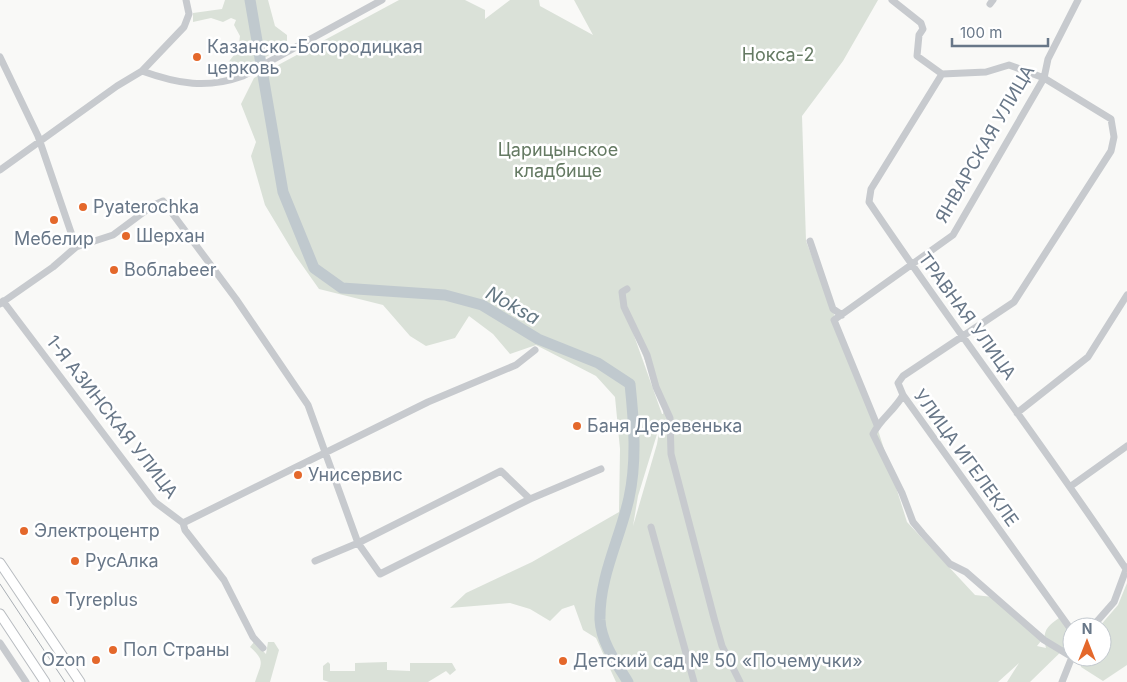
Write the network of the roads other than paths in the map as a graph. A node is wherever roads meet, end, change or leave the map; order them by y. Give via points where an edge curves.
1 (186, 0) edge
2 (382, 0) edge
3 (892, 0) edge
4 (1078, 0) edge
5 (0, 58) edge
6 (142, 71) junction
7 (942, 74) junction
8 (1044, 78) junction
9 (40, 141) junction
10 (0, 170) edge
11 (810, 241) dead end
12 (76, 248) junction
13 (912, 266) junction
14 (627, 289) dead end
15 (1127, 295) edge
16 (2, 303) edge
17 (842, 315) junction
18 (963, 335) junction
19 (535, 350) dead end
20 (903, 395) junction
21 (1017, 413) junction
22 (878, 425) junction
23 (1127, 446) edge
24 (326, 453) junction
25 (601, 469) dead end
26 (1071, 486) junction
27 (530, 499) junction
28 (183, 523) junction
29 (651, 527) dead end
30 (358, 543) junction
31 (315, 561) dead end
32 (0, 563) edge
33 (1126, 568) edge
34 (0, 614) edge
35 (1062, 617) edge
36 (1101, 617) edge
37 (0, 643) edge
38 (263, 648) dead end
39 (1062, 651) edge
40 (1068, 667) edge
41 (26, 682) edge
42 (45, 682) edge
43 (80, 682) edge
44 (694, 682) edge
45 (740, 682) edge
46 (1062, 682) edge

1 - 6 street via 189,14 184,27
2 - 6 street via 272,61 222,84 166,80
3 - 7 street via 922,23 917,56
4 - 8 street, ЯНВАРСКАЯ УЛИЦА via 1048,60
5 - 9 street
6 - 9 street
7 - 8 street via 986,72 1009,64
7 - 13 street, ТРАВНАЯ УЛИЦА via 871,189 869,202
8 - 13 street, ЯНВАРСКАЯ УЛИЦА via 953,234
8 - 18 street, УЛИЦА ИГЕЛЕКЛЕ via 1111,119 1114,137 1111,151 1014,302
9 - 10 street
9 - 12 street
11 - 17 street via 833,308
12 - 16 street
12 - 24 street via 113,235 164,201 308,405
13 - 17 street, ЯНВАРСКАЯ УЛИЦА
13 - 18 street, ТРАВНАЯ УЛИЦА
14 - 45 street via 622,292 624,307 647,355 670,418 671,454 722,646
15 - 21 street via 1088,357
16 - 28 street, 1-Я АЗИНСКАЯ УЛИЦА via 155,502
17 - 22 street, ЯНВАРСКАЯ УЛИЦА via 834,320
18 - 20 street, УЛИЦА ИГЕЛЕКЛЕ via 903,376 898,383
18 - 21 street, ТРАВНАЯ УЛИЦА
19 - 24 street via 516,365 428,402
20 - 22 street via 896,408
20 - 35 street, УЛИЦА ИГЕЛЕКЛЕ
21 - 26 street, ТРАВНАЯ УЛИЦА
22 - 39 street via 873,434 913,522 950,564 966,572 1044,640
23 - 26 street
24 - 28 street
24 - 30 street
25 - 27 street
26 - 33 street, ТРАВНАЯ УЛИЦА
27 - 30 street via 501,471
27 - 30 street via 380,574
28 - 38 street, 1-Я АЗИНСКАЯ УЛИЦА via 224,580 253,637
29 - 44 street
30 - 31 street
32 - 43 main road
33 - 36 street via 1114,602
34 - 42 main road
37 - 41 street
40 - 46 street

